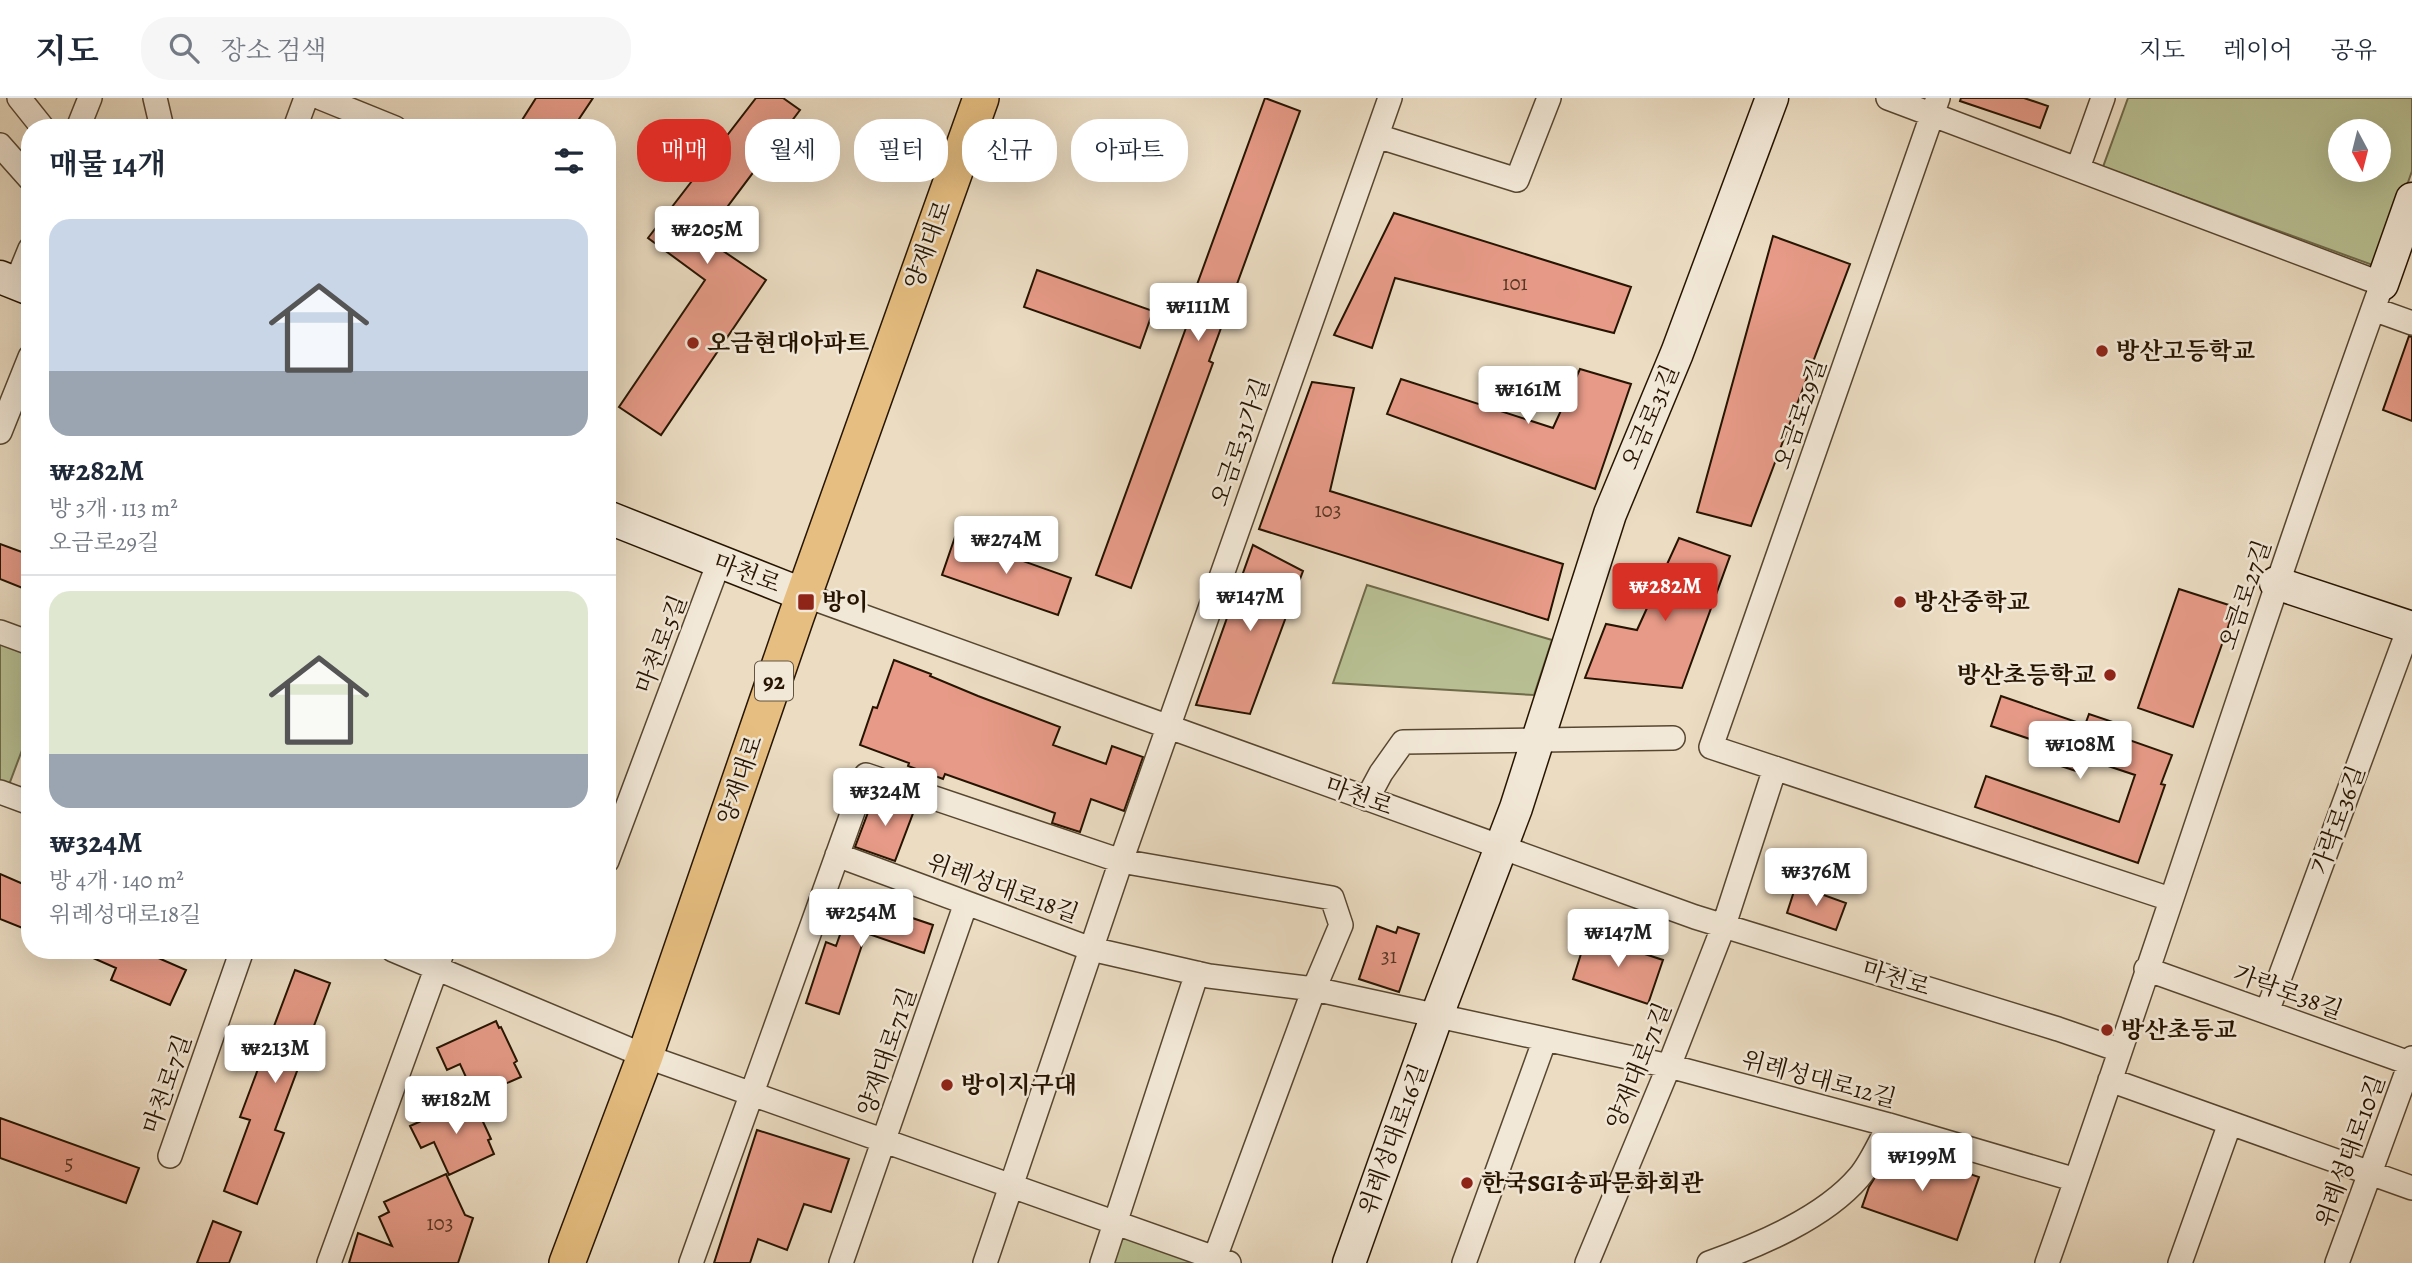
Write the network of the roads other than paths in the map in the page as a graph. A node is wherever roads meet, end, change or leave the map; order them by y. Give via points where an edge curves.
1 (19, 98) edge
2 (90, 98) edge
3 (155, 98) edge
4 (306, 98) edge
5 (321, 98) edge
6 (981, 98) edge
7 (1390, 98) edge
8 (1549, 98) edge
9 (1888, 98) edge
10 (2103, 98) edge
11 (1768, 99) edge
12 (1935, 106) edge
13 (36, 119) edge
14 (82, 119) edge
15 (160, 119) edge
16 (298, 119) edge
17 (373, 119) edge
18 (1377, 136) junction
19 (0, 145) edge
20 (2078, 168) junction
21 (21, 169) edge
22 (2412, 199) edge
23 (2377, 296) junction
24 (2412, 323) edge
25 (21, 380) edge
26 (0, 432) edge
27 (616, 521) edge
28 (719, 562) junction
29 (2276, 583) junction
30 (804, 595) junction
31 (2411, 628) edge
32 (0, 632) edge
33 (21, 640) edge
34 (1168, 727) junction
35 (1673, 738) dead end
36 (1539, 740) junction
37 (1775, 768) junction
38 (0, 792) edge
39 (1367, 799) junction
40 (21, 800) edge
41 (616, 837) edge
42 (1500, 848) junction
43 (837, 855) junction
44 (1121, 861) junction
45 (2170, 899) junction
46 (966, 903) junction
47 (1724, 925) junction
48 (1091, 949) junction
49 (239, 959) edge
50 (440, 959) edge
51 (2146, 969) junction
52 (1197, 973) junction
53 (1314, 989) junction
54 (2267, 1012) junction
55 (1437, 1015) junction
56 (1545, 1039) junction
57 (2119, 1050) junction
58 (645, 1056) junction
59 (2411, 1062) edge
60 (1669, 1066) junction
61 (2110, 1080) junction
62 (752, 1093) junction
63 (2230, 1123) junction
64 (1889, 1125) junction
65 (884, 1140) junction
66 (170, 1156) dead end
67 (2370, 1173) junction
68 (2076, 1180) junction
69 (1012, 1186) junction
70 (2412, 1188) edge
71 (1115, 1222) junction
72 (1219, 1261) edge
73 (329, 1263) edge
74 (567, 1263) edge
75 (691, 1263) edge
76 (841, 1263) edge
77 (985, 1263) edge
78 (1102, 1263) edge
79 (1349, 1263) edge
80 (1464, 1263) edge
81 (1587, 1263) edge
82 (1709, 1263) edge
83 (2047, 1263) edge
84 (2180, 1263) edge
85 (2337, 1263) edge

1 - 13 street
2 - 14 street
3 - 15 street
4 - 16 street
5 - 17 street
6 - 30 main road, 양재대로 / 92
7 - 18 street, 오금로31가길
8 - 18 street via 1517,180
9 - 12 street
10 - 20 street
11 - 36 street, 오금로31길 via 1677,353 1610,514
12 - 20 street
12 - 37 street, 오금로29길 via 1711,747
18 - 34 street, 오금로31가길
19 - 21 street
20 - 23 street
22 - 23 street
23 - 24 street
23 - 29 street, 오금로27길
25 - 26 street
27 - 28 street, 마천로
28 - 30 street, 마천로
28 - 41 street, 마천로5길
29 - 31 street, 가락로36길
29 - 45 street, 오금로27길
30 - 34 street, 마천로
30 - 58 main road, 양재대로 / 92
31 - 54 street, 가락로36길
32 - 33 street
34 - 39 street, 마천로
34 - 44 street, 위례성대로18길
35 - 36 street
36 - 39 street via 1403,741
36 - 42 street, 오금로31길
37 - 45 street
37 - 47 street, 양재대로71길
38 - 40 street
39 - 42 street, 마천로
42 - 47 street, 마천로
42 - 55 street, 위례성대로16길
43 - 44 street via 866,775
43 - 46 street, 위례성대로18길
43 - 62 street
44 - 48 street, 위례성대로18길
44 - 53 street via 1332,898 1340,925
45 - 51 street, 오금로27길
46 - 48 street, 위례성대로18길
46 - 65 street, 양재대로71길
47 - 57 street, 마천로
47 - 60 street, 양재대로71길
48 - 52 street, 위례성대로18길
48 - 69 street, 위례성대로18길
49 - 66 street, 마천로7길
50 - 58 street, 양재대로71길
50 - 73 street
51 - 54 street, 가락로38길
51 - 57 street, 오금로27길
52 - 53 street, 위례성대로18길
52 - 71 street
53 - 55 street, 위례성대로18길
53 - 72 street, 양재대로71길
54 - 59 street, 가락로38길
55 - 56 street
55 - 79 street, 위례성대로16길
56 - 60 street
56 - 80 street
57 - 61 street
58 - 62 street, 양재대로71길
58 - 74 main road, 양재대로 / 92
59 - 67 street, 위례성대로10길
60 - 64 street, 위례성대로12길
60 - 81 street, 양재대로71길
61 - 63 street
61 - 68 street
62 - 65 street, 양재대로71길
62 - 75 street
63 - 67 street
63 - 84 street
64 - 68 street, 위례성대로12길
64 - 82 street via 1860,1176 1824,1208 1750,1248
65 - 69 street, 양재대로71길
65 - 76 street, 양재대로71길
67 - 70 street
67 - 85 street, 위례성대로10길
68 - 83 street
69 - 71 street, 양재대로71길
69 - 77 street, 위례성대로18길
71 - 72 street, 양재대로71길
71 - 78 street

